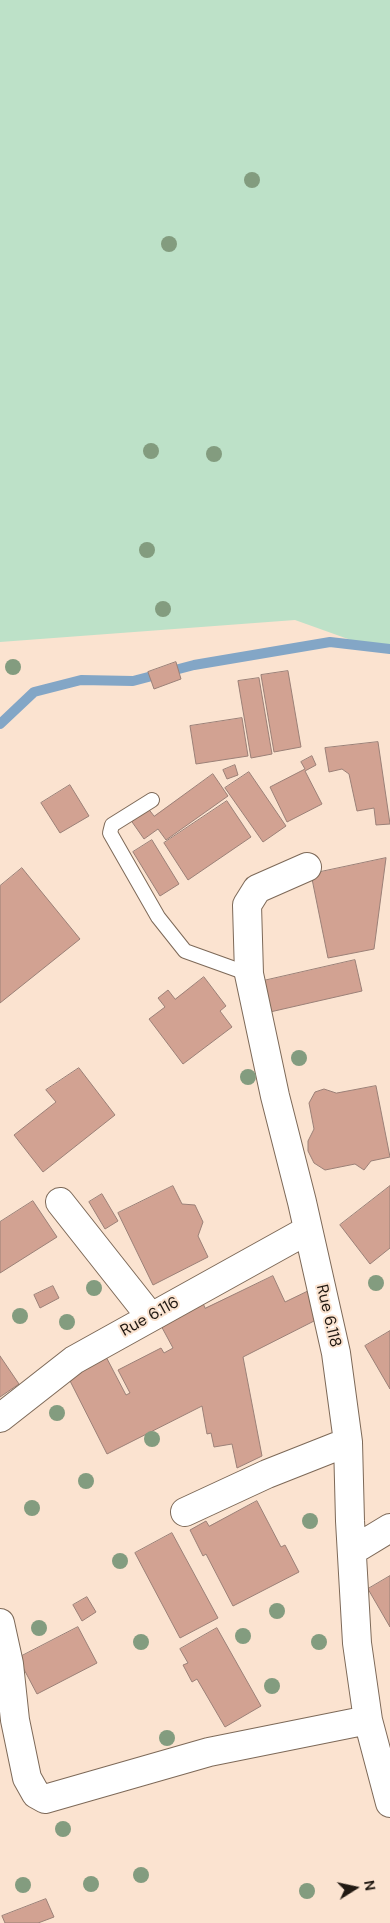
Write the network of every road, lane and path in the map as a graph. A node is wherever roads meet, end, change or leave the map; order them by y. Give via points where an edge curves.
1 (152, 800) dead end
2 (307, 867) dead end
3 (249, 974) junction
4 (60, 1202) dead end
5 (308, 1230) junction
6 (150, 1316) junction
7 (0, 1418) edge
8 (348, 1442) junction
9 (185, 1512) dead end
10 (390, 1528) edge
11 (352, 1551) junction
12 (0, 1623) edge
13 (368, 1720) junction
14 (390, 1803) edge

1 - 3 lane via 112,825 110,833 115,842 158,917 185,951
2 - 3 street, Rue 6.118 via 257,889 247,905
3 - 5 street, Rue 6.118
4 - 6 street
5 - 6 street, Rue 6.116
5 - 8 street, Rue 6.118 via 336,1353
6 - 7 street, Rue 6.116 via 74,1360
8 - 9 street via 267,1474
8 - 11 street, Rue 6.118
10 - 11 street
11 - 13 street, Rue 6.118 via 357,1643
12 - 13 street via 27,1778 36,1794 45,1799 209,1752
13 - 14 street, Rue 6.118

